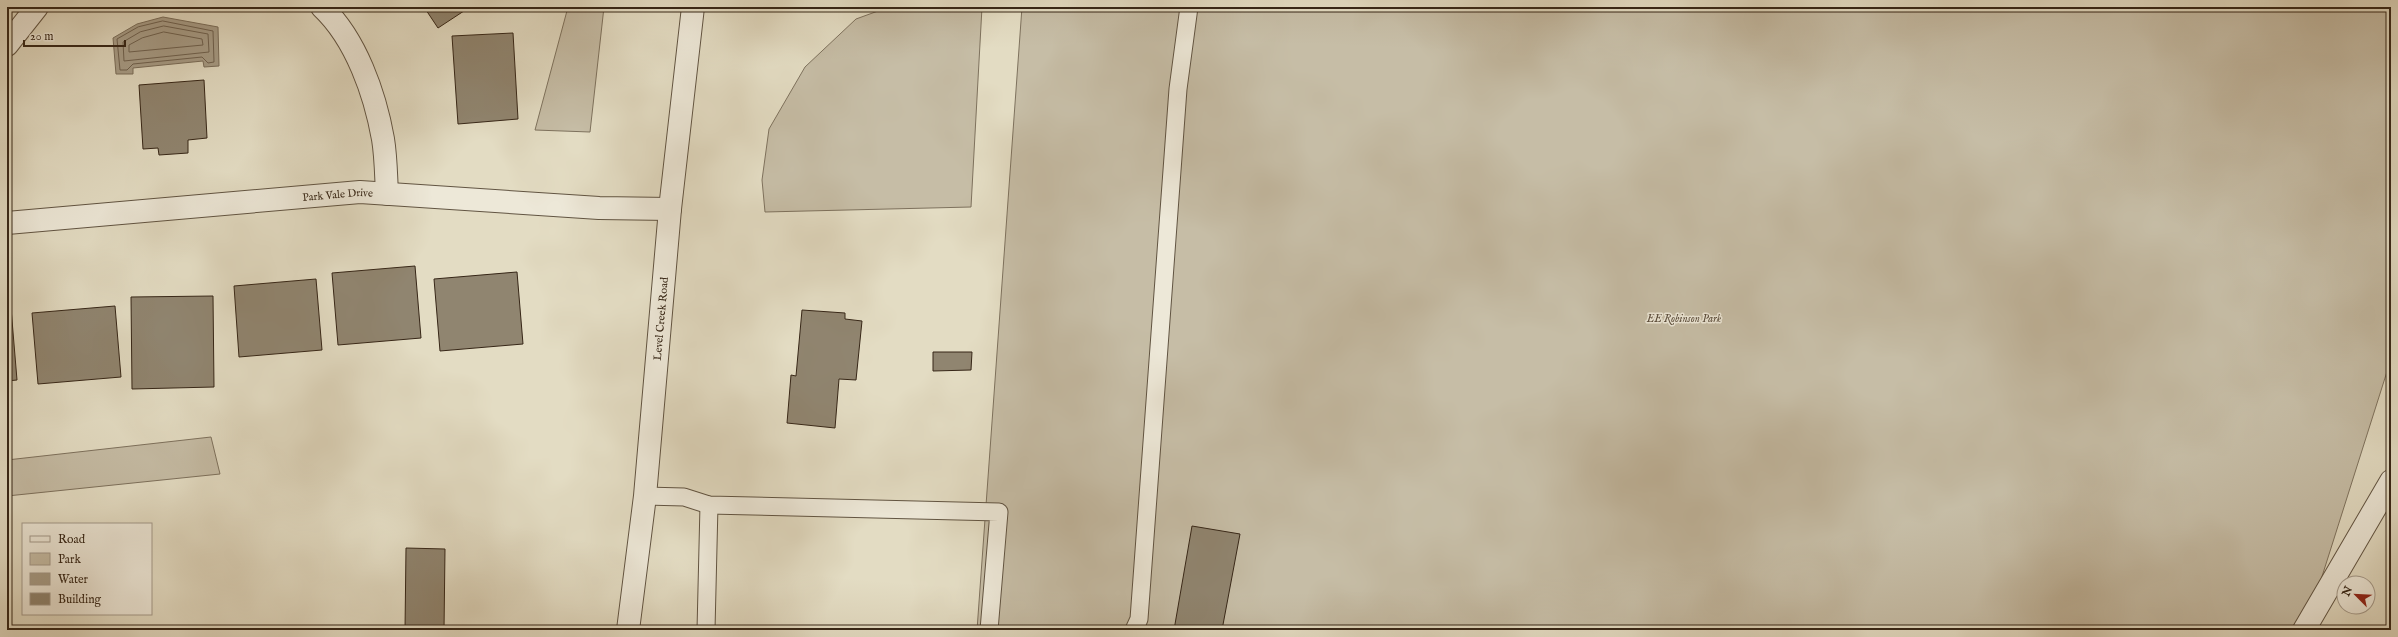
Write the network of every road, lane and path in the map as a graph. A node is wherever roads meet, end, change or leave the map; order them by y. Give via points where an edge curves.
1 (37, 7) edge
2 (322, 7) edge
3 (693, 7) edge
4 (1189, 7) edge
5 (7, 45) edge
6 (387, 194) junction
7 (670, 209) junction
8 (7, 223) edge
9 (2391, 481) edge
10 (645, 496) junction
11 (709, 505) junction
12 (1138, 626) edge
13 (628, 630) edge
14 (706, 630) edge
15 (989, 630) edge
16 (2304, 630) edge

1 - 5 street
2 - 6 street via 330,14 353,49 372,96 383,140
3 - 7 street, Level Creek Road
4 - 12 lane via 1178,89
6 - 7 street, Park Vale Drive via 599,208
6 - 8 street, Park Vale Drive via 360,192
7 - 10 street, Level Creek Road
9 - 16 street
10 - 11 lane via 684,497
10 - 13 street, Level Creek Road
11 - 14 lane
11 - 15 lane via 999,512

